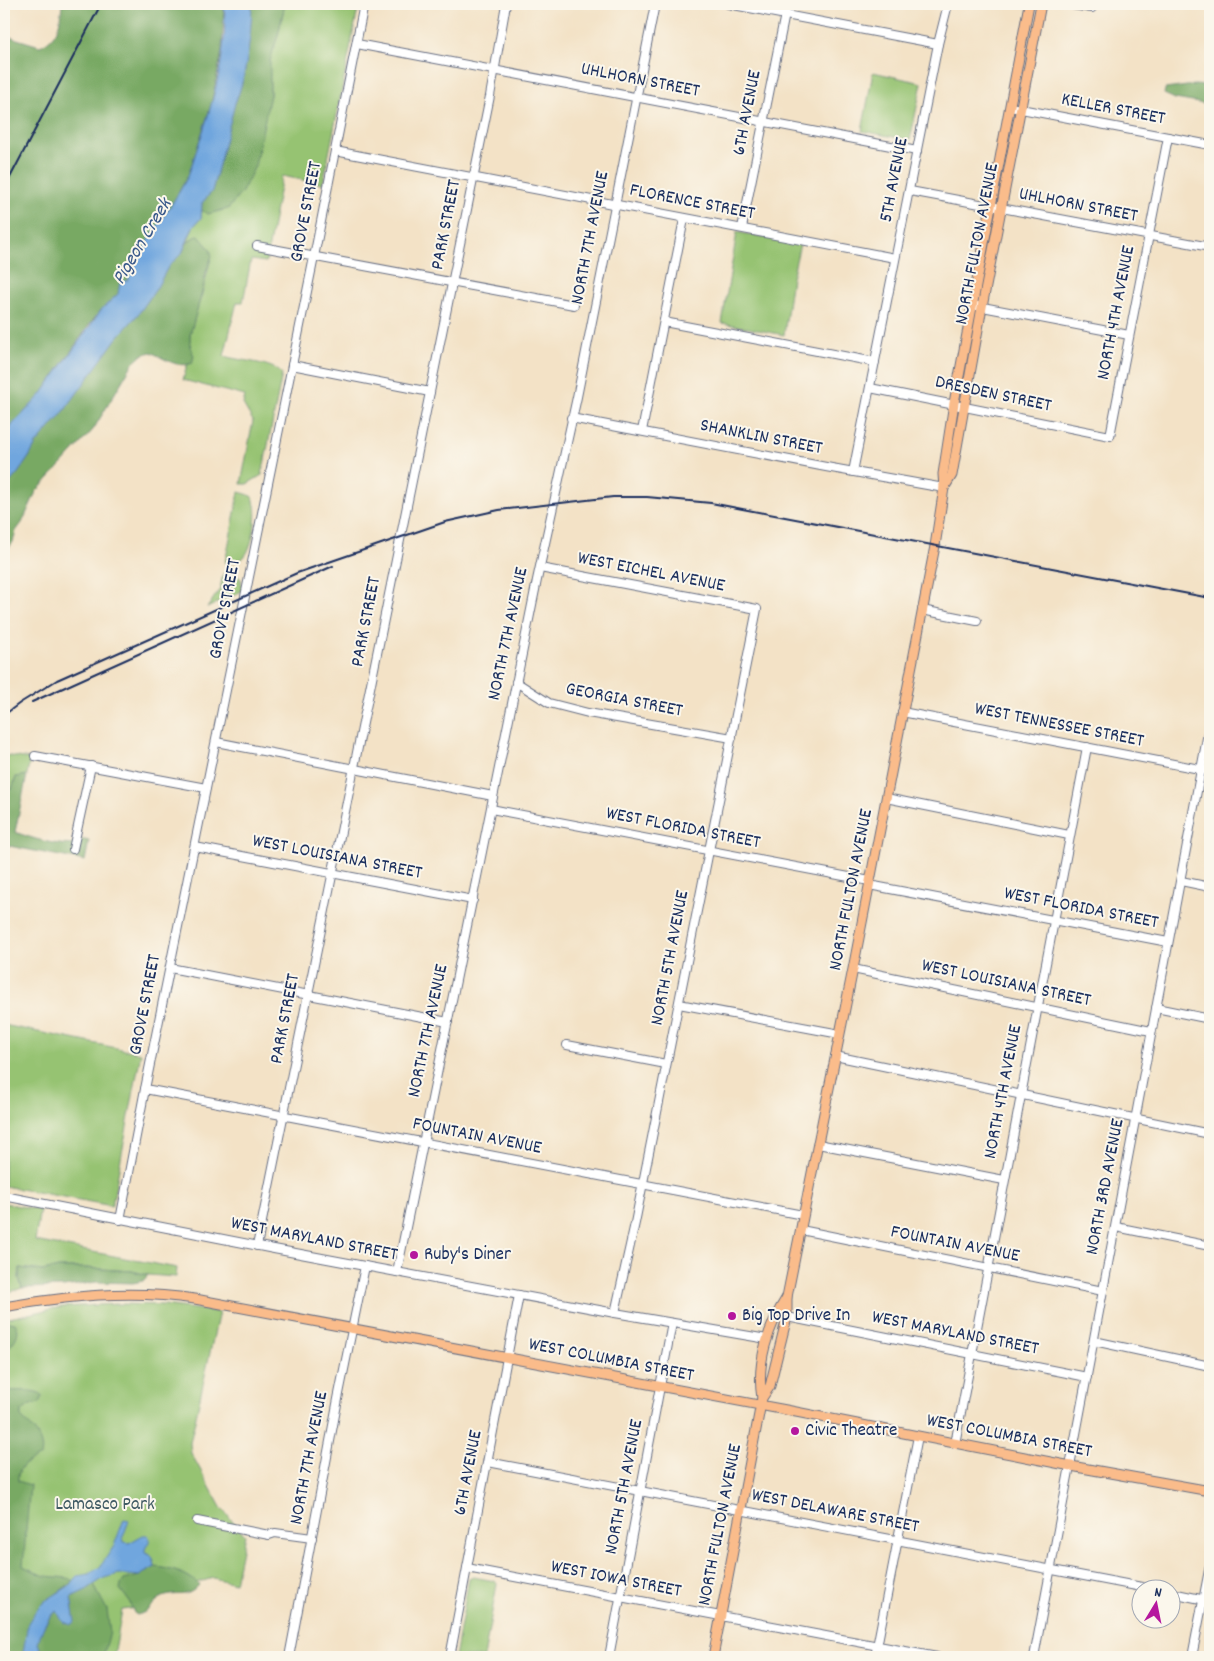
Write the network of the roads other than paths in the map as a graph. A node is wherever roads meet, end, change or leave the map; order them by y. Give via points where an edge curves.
1 (364, 4) edge
2 (506, 4) edge
3 (655, 4) edge
4 (728, 4) edge
5 (787, 4) edge
6 (948, 4) edge
7 (1030, 4) edge
8 (1041, 4) edge
9 (1066, 4) edge
10 (1092, 8) dead end
11 (785, 14) junction
12 (357, 44) junction
13 (938, 44) junction
14 (494, 70) junction
15 (636, 97) junction
16 (1010, 107) junction
17 (1021, 109) junction
18 (763, 122) junction
19 (1168, 137) junction
20 (1210, 145) edge
21 (335, 151) junction
22 (918, 151) junction
23 (473, 177) junction
24 (910, 190) junction
25 (614, 204) junction
26 (991, 206) junction
27 (1001, 208) junction
28 (684, 219) junction
29 (742, 228) junction
30 (1149, 236) junction
31 (258, 246) dead end
32 (1210, 247) edge
33 (314, 257) junction
34 (896, 258) junction
35 (452, 283) junction
36 (574, 305) dead end
37 (977, 306) junction
38 (664, 322) junction
39 (1129, 335) junction
40 (874, 362) junction
41 (292, 365) junction
42 (870, 388) junction
43 (430, 392) junction
44 (954, 403) junction
45 (963, 406) junction
46 (571, 418) junction
47 (642, 432) junction
48 (1110, 436) joint
49 (853, 472) junction
50 (944, 488) junction
51 (540, 568) junction
52 (757, 609) joint
53 (922, 610) junction
54 (977, 621) dead end
55 (516, 682) junction
56 (902, 712) junction
57 (1210, 722) edge
58 (732, 738) junction
59 (216, 742) junction
60 (1086, 747) junction
61 (35, 756) dead end
62 (91, 766) junction
63 (354, 769) junction
64 (1201, 769) junction
65 (1210, 771) edge
66 (206, 788) junction
67 (493, 796) junction
68 (886, 798) junction
69 (490, 809) junction
70 (1069, 835) junction
71 (195, 846) junction
72 (73, 849) dead end
73 (709, 850) junction
74 (332, 873) junction
75 (1181, 881) junction
76 (870, 883) junction
77 (1210, 887) edge
78 (473, 900) junction
79 (1053, 920) junction
80 (1168, 942) junction
81 (170, 968) junction
82 (854, 969) junction
83 (308, 995) junction
84 (679, 1004) junction
85 (1037, 1008) junction
86 (1156, 1008) junction
87 (1210, 1019) edge
88 (448, 1022) junction
89 (1151, 1031) junction
90 (840, 1034) junction
91 (567, 1045) dead end
92 (835, 1056) junction
93 (666, 1064) junction
94 (145, 1089) junction
95 (1021, 1095) junction
96 (284, 1117) junction
97 (1136, 1118) junction
98 (1210, 1134) edge
99 (423, 1144) junction
100 (818, 1144) junction
101 (1004, 1180) junction
102 (642, 1185) junction
103 (4, 1196) edge
104 (803, 1216) junction
105 (120, 1220) junction
106 (1116, 1227) junction
107 (801, 1230) junction
108 (257, 1246) junction
109 (1210, 1246) edge
110 (365, 1266) junction
111 (988, 1268) junction
112 (397, 1272) junction
113 (1103, 1291) junction
114 (519, 1295) junction
115 (787, 1297) junction
116 (4, 1307) edge
117 (615, 1313) junction
118 (787, 1317) junction
119 (672, 1323) junction
120 (353, 1328) junction
121 (767, 1340) junction
122 (1094, 1341) junction
123 (972, 1354) junction
124 (507, 1358) junction
125 (1210, 1366) edge
126 (1087, 1377) junction
127 (661, 1386) junction
128 (762, 1402) junction
129 (918, 1436) junction
130 (955, 1444) junction
131 (488, 1462) junction
132 (1071, 1466) junction
133 (1210, 1491) edge
134 (640, 1493) junction
135 (741, 1511) junction
136 (197, 1521) dead end
137 (312, 1538) junction
138 (897, 1541) junction
139 (1210, 1565) edge
140 (467, 1568) junction
141 (1050, 1570) junction
142 (1132, 1585) edge
143 (1182, 1595) edge
144 (620, 1597) junction
145 (1207, 1600) edge
146 (720, 1616) junction
147 (877, 1646) junction
148 (289, 1657) edge
149 (450, 1657) edge
150 (609, 1657) edge
151 (713, 1657) edge
152 (875, 1657) edge
153 (936, 1657) edge
154 (1034, 1657) edge
155 (1192, 1657) edge

1 - 12 street, GROVE STREET
2 - 14 street, PARK STREET
3 - 15 street, NORTH 7TH AVENUE
4 - 11 street
5 - 11 street, 6TH AVENUE
6 - 13 street, 5TH AVENUE
7 - 16 main road, NORTH FULTON AVENUE
8 - 17 main road, NORTH FULTON AVENUE
9 - 10 street
11 - 13 street
11 - 18 street, 6TH AVENUE
12 - 14 street, UHLHORN STREET
12 - 21 street, GROVE STREET
13 - 22 street, 5TH AVENUE
14 - 15 street, UHLHORN STREET
14 - 23 street, PARK STREET
15 - 18 street, UHLHORN STREET
15 - 25 street, NORTH 7TH AVENUE
16 - 17 street, KELLER STREET
16 - 26 main road, NORTH FULTON AVENUE
17 - 19 street, KELLER STREET
17 - 27 main road, NORTH FULTON AVENUE
18 - 22 street, UHLHORN STREET
18 - 29 street, 6TH AVENUE
19 - 20 street, KELLER STREET
19 - 30 street, NORTH 4TH AVENUE
21 - 23 street, FLORENCE STREET
21 - 33 street, GROVE STREET
22 - 24 street, 5TH AVENUE
23 - 25 street, FLORENCE STREET
23 - 35 street, PARK STREET
24 - 26 street, UHLHORN STREET
24 - 34 street, 5TH AVENUE
25 - 28 street, FLORENCE STREET
25 - 46 street, NORTH 7TH AVENUE
26 - 27 street, UHLHORN STREET
26 - 37 main road, NORTH FULTON AVENUE
27 - 30 street, UHLHORN STREET
27 - 37 main road, NORTH FULTON AVENUE
28 - 29 street, FLORENCE STREET
28 - 38 street
29 - 34 street, FLORENCE STREET
30 - 32 street, UHLHORN STREET
30 - 39 street, NORTH 4TH AVENUE
31 - 33 street
33 - 35 street
33 - 41 street, GROVE STREET
34 - 40 street, 5TH AVENUE
35 - 36 street
35 - 43 street, PARK STREET
37 - 39 street
37 - 44 main road, NORTH FULTON AVENUE
37 - 45 main road, NORTH FULTON AVENUE
38 - 40 street
38 - 47 street
39 - 48 street, NORTH 4TH AVENUE
40 - 42 street
41 - 43 street
41 - 59 street, GROVE STREET
42 - 44 street, DRESDEN STREET
42 - 49 street
43 - 63 street, PARK STREET
44 - 45 street, DRESDEN STREET
44 - 50 main road, NORTH FULTON AVENUE via 943,474
45 - 48 street, DRESDEN STREET
45 - 50 main road, NORTH FULTON AVENUE via 952,475
46 - 47 street, SHANKLIN STREET
46 - 51 street, NORTH 7TH AVENUE
47 - 49 street, SHANKLIN STREET
49 - 50 street, SHANKLIN STREET
50 - 53 main road, NORTH FULTON AVENUE
51 - 52 street, WEST EICHEL AVENUE
51 - 55 street, NORTH 7TH AVENUE
52 - 58 street, NORTH 5TH AVENUE
53 - 54 street
53 - 56 main road, NORTH FULTON AVENUE
55 - 58 street, GEORGIA STREET via 549,703
55 - 67 street, NORTH 7TH AVENUE
56 - 60 street, WEST TENNESSEE STREET
56 - 68 main road, NORTH FULTON AVENUE
57 - 64 street, NORTH 3RD AVENUE
58 - 73 street, NORTH 5TH AVENUE
59 - 63 street
59 - 66 street, GROVE STREET
60 - 64 street, WEST TENNESSEE STREET
60 - 70 street, NORTH 4TH AVENUE
61 - 62 street
62 - 66 street
62 - 72 street
63 - 67 street
63 - 74 street, PARK STREET
64 - 65 street, WEST TENNESSEE STREET
64 - 75 street, NORTH 3RD AVENUE
66 - 71 street, GROVE STREET
67 - 69 street, NORTH 7TH AVENUE
68 - 70 street
68 - 76 main road, NORTH FULTON AVENUE
69 - 73 street, WEST FLORIDA STREET
69 - 78 street, NORTH 7TH AVENUE
70 - 79 street, NORTH 4TH AVENUE
71 - 74 street, WEST LOUISIANA STREET
71 - 81 street, GROVE STREET
73 - 76 street, WEST FLORIDA STREET
73 - 84 street, NORTH 5TH AVENUE
74 - 78 street, WEST LOUISIANA STREET
74 - 83 street, PARK STREET
75 - 77 street
75 - 80 street, NORTH 3RD AVENUE
76 - 79 street, WEST FLORIDA STREET
76 - 82 main road, NORTH FULTON AVENUE
78 - 88 street, NORTH 7TH AVENUE
79 - 80 street, WEST FLORIDA STREET
79 - 85 street, NORTH 4TH AVENUE
80 - 86 street, NORTH 3RD AVENUE
81 - 83 street
81 - 94 street, GROVE STREET
82 - 85 street, WEST LOUISIANA STREET
82 - 90 main road, NORTH FULTON AVENUE
83 - 88 street
83 - 96 street, PARK STREET
84 - 90 street
84 - 93 street, NORTH 5TH AVENUE
85 - 89 street, WEST LOUISIANA STREET
85 - 95 street, NORTH 4TH AVENUE
86 - 87 street
86 - 89 street, NORTH 3RD AVENUE
88 - 99 street, NORTH 7TH AVENUE
89 - 97 street, NORTH 3RD AVENUE
90 - 92 main road, NORTH FULTON AVENUE
91 - 93 street
92 - 95 street
92 - 100 main road, NORTH FULTON AVENUE
93 - 102 street, NORTH 5TH AVENUE
94 - 96 street, FOUNTAIN AVENUE
94 - 105 street, GROVE STREET
95 - 97 street
95 - 101 street, NORTH 4TH AVENUE
96 - 99 street, FOUNTAIN AVENUE
96 - 108 street, PARK STREET
97 - 98 street
97 - 106 street, NORTH 3RD AVENUE
99 - 102 street, FOUNTAIN AVENUE
99 - 112 street, NORTH 7TH AVENUE
100 - 101 street
100 - 104 main road, NORTH FULTON AVENUE
101 - 111 street, NORTH 4TH AVENUE
102 - 104 street, FOUNTAIN AVENUE
102 - 117 street, NORTH 5TH AVENUE
103 - 105 street, WEST MARYLAND STREET
104 - 107 main road, NORTH FULTON AVENUE
105 - 108 street, WEST MARYLAND STREET
106 - 109 street
106 - 113 street, NORTH 3RD AVENUE
107 - 111 street, FOUNTAIN AVENUE
107 - 115 main road, NORTH FULTON AVENUE
108 - 110 street, WEST MARYLAND STREET
110 - 112 street, WEST MARYLAND STREET
110 - 120 street, NORTH 7TH AVENUE
111 - 113 street, FOUNTAIN AVENUE
111 - 123 street, NORTH 4TH AVENUE
112 - 114 street, WEST MARYLAND STREET
113 - 122 street, NORTH 3RD AVENUE
114 - 117 street, WEST MARYLAND STREET
114 - 124 street, 6TH AVENUE
115 - 118 main road, NORTH FULTON AVENUE
115 - 121 main road, NORTH FULTON AVENUE via 776,1313
116 - 120 main road, WEST COLUMBIA STREET via 91,1294 156,1294 195,1298
117 - 119 street, WEST MARYLAND STREET
118 - 123 street, WEST MARYLAND STREET
118 - 128 main road, NORTH FULTON AVENUE via 770,1386
119 - 121 street, WEST MARYLAND STREET
119 - 127 street, NORTH 5TH AVENUE
120 - 124 main road, WEST COLUMBIA STREET
120 - 137 street, NORTH 7TH AVENUE
121 - 128 main road, NORTH FULTON AVENUE via 762,1359
122 - 125 street
122 - 126 street, NORTH 3RD AVENUE
123 - 126 street, WEST MARYLAND STREET
123 - 130 street, NORTH 4TH AVENUE
124 - 127 main road, WEST COLUMBIA STREET
124 - 131 street, 6TH AVENUE
126 - 132 street, NORTH 3RD AVENUE
127 - 128 main road, WEST COLUMBIA STREET
127 - 134 street, NORTH 5TH AVENUE
128 - 129 main road, WEST COLUMBIA STREET
128 - 135 main road, NORTH FULTON AVENUE
129 - 130 main road, WEST COLUMBIA STREET
129 - 138 street
130 - 132 main road, WEST COLUMBIA STREET
131 - 134 street, WEST DELAWARE STREET
131 - 140 street, 6TH AVENUE
132 - 133 main road, WEST COLUMBIA STREET
132 - 141 street, NORTH 3RD AVENUE
134 - 135 street, WEST DELAWARE STREET
134 - 144 street, NORTH 5TH AVENUE
135 - 138 street, WEST DELAWARE STREET
135 - 146 main road, NORTH FULTON AVENUE
136 - 137 street via 269,1535
137 - 148 street, NORTH 7TH AVENUE
138 - 141 street, WEST DELAWARE STREET
138 - 147 street
139 - 145 street
140 - 144 street, WEST IOWA STREET
140 - 149 street, 6TH AVENUE
141 - 142 street, WEST DELAWARE STREET
141 - 154 street, NORTH 3RD AVENUE
143 - 145 street
144 - 146 street, WEST IOWA STREET
144 - 150 street, NORTH 5TH AVENUE
145 - 155 street
146 - 147 street, WEST IOWA STREET
146 - 151 main road, NORTH FULTON AVENUE
147 - 152 street
147 - 153 street, WEST IOWA STREET

